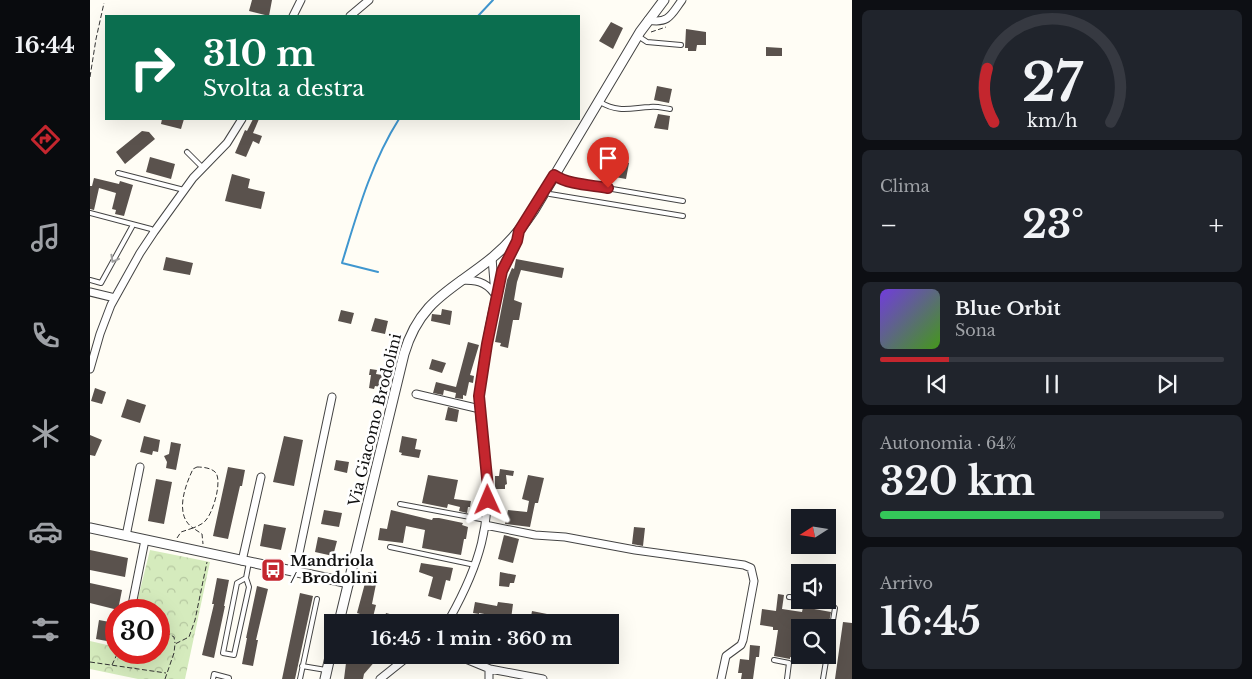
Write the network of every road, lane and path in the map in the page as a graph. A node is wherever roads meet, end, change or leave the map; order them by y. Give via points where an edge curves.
1 (301, 0) edge
2 (369, 0) edge
3 (664, 0) edge
4 (682, 0) edge
5 (104, 3) dead end
6 (294, 15) edge
7 (351, 15) edge
8 (648, 20) junction
9 (638, 36) junction
10 (681, 45) dead end
11 (90, 77) edge
12 (598, 101) junction
13 (670, 109) dead end
14 (241, 120) edge
15 (187, 152) dead end
16 (203, 168) junction
17 (118, 174) dead end
18 (554, 175) junction
19 (184, 191) junction
20 (545, 191) junction
21 (683, 201) dead end
22 (90, 213) edge
23 (683, 216) dead end
24 (133, 225) junction
25 (519, 231) junction
26 (154, 232) junction
27 (493, 257) junction
28 (502, 271) junction
29 (90, 280) edge
30 (460, 280) junction
31 (90, 292) edge
32 (494, 293) junction
33 (115, 298) junction
34 (496, 303) junction
35 (90, 369) edge
36 (416, 394) dead end
37 (332, 396) dead end
38 (480, 410) junction
39 (140, 467) dead end
40 (261, 477) dead end
41 (400, 504) dead end
42 (486, 522) junction
43 (90, 528) edge
44 (193, 528) junction
45 (126, 536) junction
46 (146, 540) junction
47 (177, 540) dead end
48 (203, 545) dead end
49 (390, 547) dead end
50 (208, 560) dead end
51 (246, 561) junction
52 (475, 565) junction
53 (295, 572) junction
54 (246, 578) junction
55 (349, 583) junction
56 (133, 599) edge
57 (317, 599) dead end
58 (341, 614) edge
59 (451, 614) edge
60 (170, 635) edge
61 (175, 644) junction
62 (774, 660) dead end
63 (90, 662) edge
64 (399, 664) edge
65 (477, 664) edge
66 (826, 664) edge
67 (111, 666) joint
68 (302, 666) junction
69 (489, 669) junction
70 (168, 673) junction
71 (326, 674) edge
72 (517, 676) edge
73 (165, 679) edge
74 (213, 679) edge
75 (229, 679) edge
76 (300, 679) edge
77 (380, 679) edge
78 (489, 679) edge
79 (542, 679) edge
80 (721, 679) edge
81 (787, 679) edge
82 (823, 679) edge

1 - 6 street
2 - 7 street
3 - 8 street, Via Giacomo Brodolini
4 - 8 street via 665,21
5 - 11 path
8 - 9 street, Via Giacomo Brodolini
9 - 10 lane via 647,42
9 - 12 street, Via Giacomo Brodolini
12 - 13 lane via 614,109 651,106
12 - 18 street, Via Giacomo Brodolini
14 - 16 street via 227,143
15 - 16 lane
16 - 19 street
17 - 19 lane
18 - 20 street, Via Giacomo Brodolini
18 - 21 lane via 571,182
19 - 26 street
20 - 23 lane
20 - 25 street, Via Giacomo Brodolini
22 - 24 lane
24 - 26 lane
24 -> 29 lane via 101,283
25 - 27 street, Via Giacomo Brodolini
25 - 28 street
26 - 33 street
27 - 28 street via 502,264
27 - 30 street, Via Giacomo Brodolini
27 - 32 street
28 - 34 street
30 - 32 street via 487,284
30 - 55 street, Via Giacomo Brodolini via 436,298 415,324 408,339
31 - 33 street
32 - 34 street
33 - 35 street
34 - 38 street via 479,396
36 - 38 street
37 - 53 street
38 - 42 street via 488,488
39 - 45 street
40 - 51 street
41 - 42 lane
42 - 52 street
42 - 80 street via 535,535 744,564 751,568 754,581 743,640 726,656
43 - 45 street
44 - 44 path via 205,522 210,514 218,483 216,473 202,467 193,469 182,500 184,517
44 - 47 path via 181,532
44 - 48 path via 202,534
45 - 46 street
46 - 51 street
46 - 56 street
49 - 52 lane
50 - 61 path via 189,637
51 - 53 street
51 - 54 lane
52 - 59 street
53 - 55 street
54 - 54 lane via 237,583 223,653 234,655 249,587
55 - 58 street, Via Giacomo Brodolini
57 - 68 lane
60 - 61 path
61 - 70 path
62 - 81 lane via 790,662
63 - 67 path
64 - 77 street
65 - 69 street
66 - 82 lane
67 - 70 path
68 - 71 lane
68 - 76 lane
69 - 72 street
69 - 78 street
70 - 73 path
72 - 79 street
74 - 75 lane via 214,674

